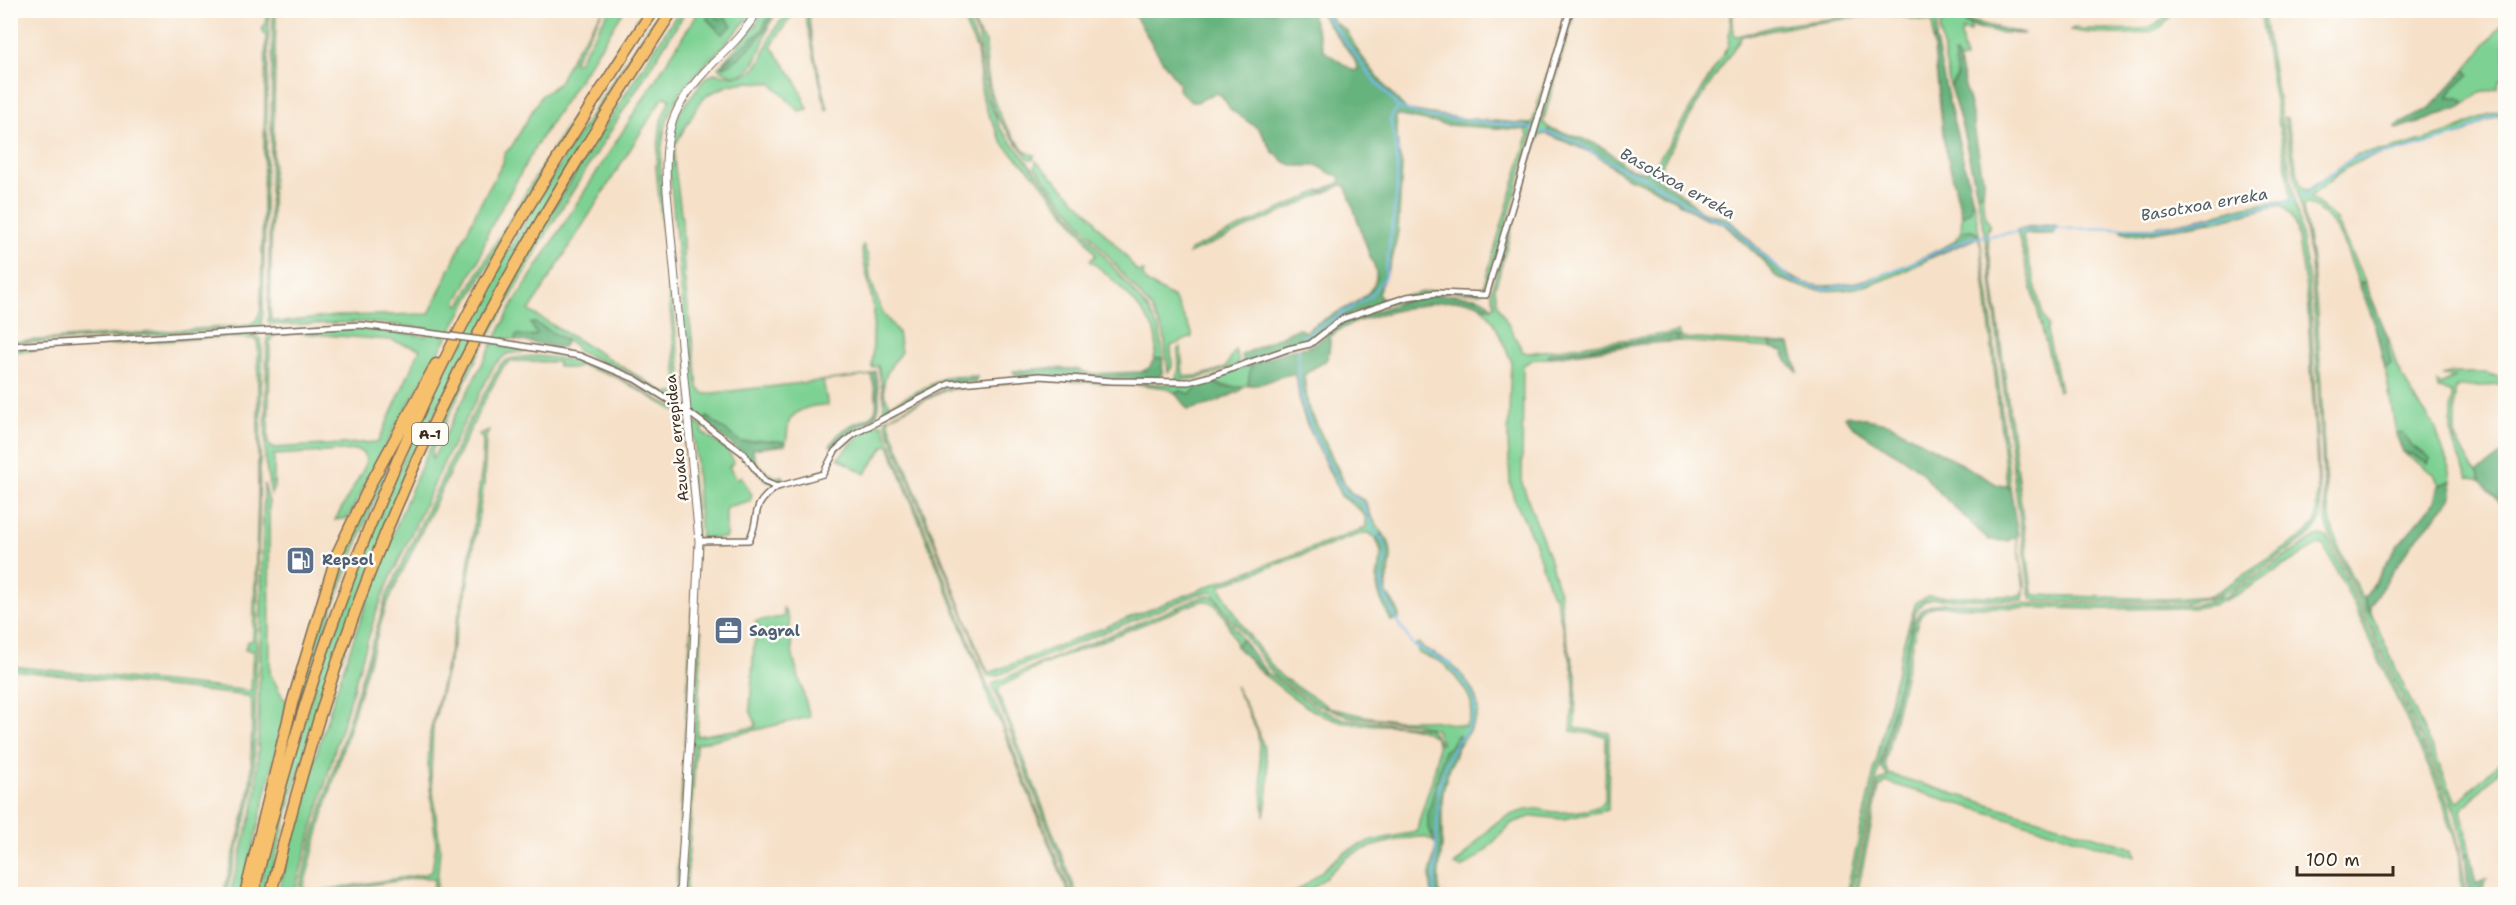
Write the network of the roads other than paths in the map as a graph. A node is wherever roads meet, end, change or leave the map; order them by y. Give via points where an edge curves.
1 (653, 10) edge
2 (672, 10) edge
3 (758, 10) edge
4 (1570, 10) edge
5 (10, 346) edge
6 (450, 350) junction
7 (688, 411) junction
8 (777, 487) junction
9 (699, 541) junction
10 (245, 894) edge
11 (253, 894) edge
12 (271, 894) edge
13 (680, 894) edge

1 - 6 highway, A-1 via 535,196
2 - 12 highway, A-1 via 522,254 434,424 339,657
3 - 7 street, Azuako errepidea via 687,93 673,117 666,144
4 - 8 street via 1486,295 1437,293 1407,297 1342,319 1310,344 1188,382 1039,376 950,384 854,434 835,451 823,474
5 - 7 street, bridge via 361,325 504,342 580,356 636,380
6 - 10 highway via 436,364 408,414 337,554 293,700
6 - 11 highway, A-1 via 393,471 323,651 294,739
7 - 8 street via 743,453 765,482
7 - 9 street, Azuako errepidea
8 - 9 street via 764,497 755,514 749,540
9 - 13 street, Azuako errepidea

